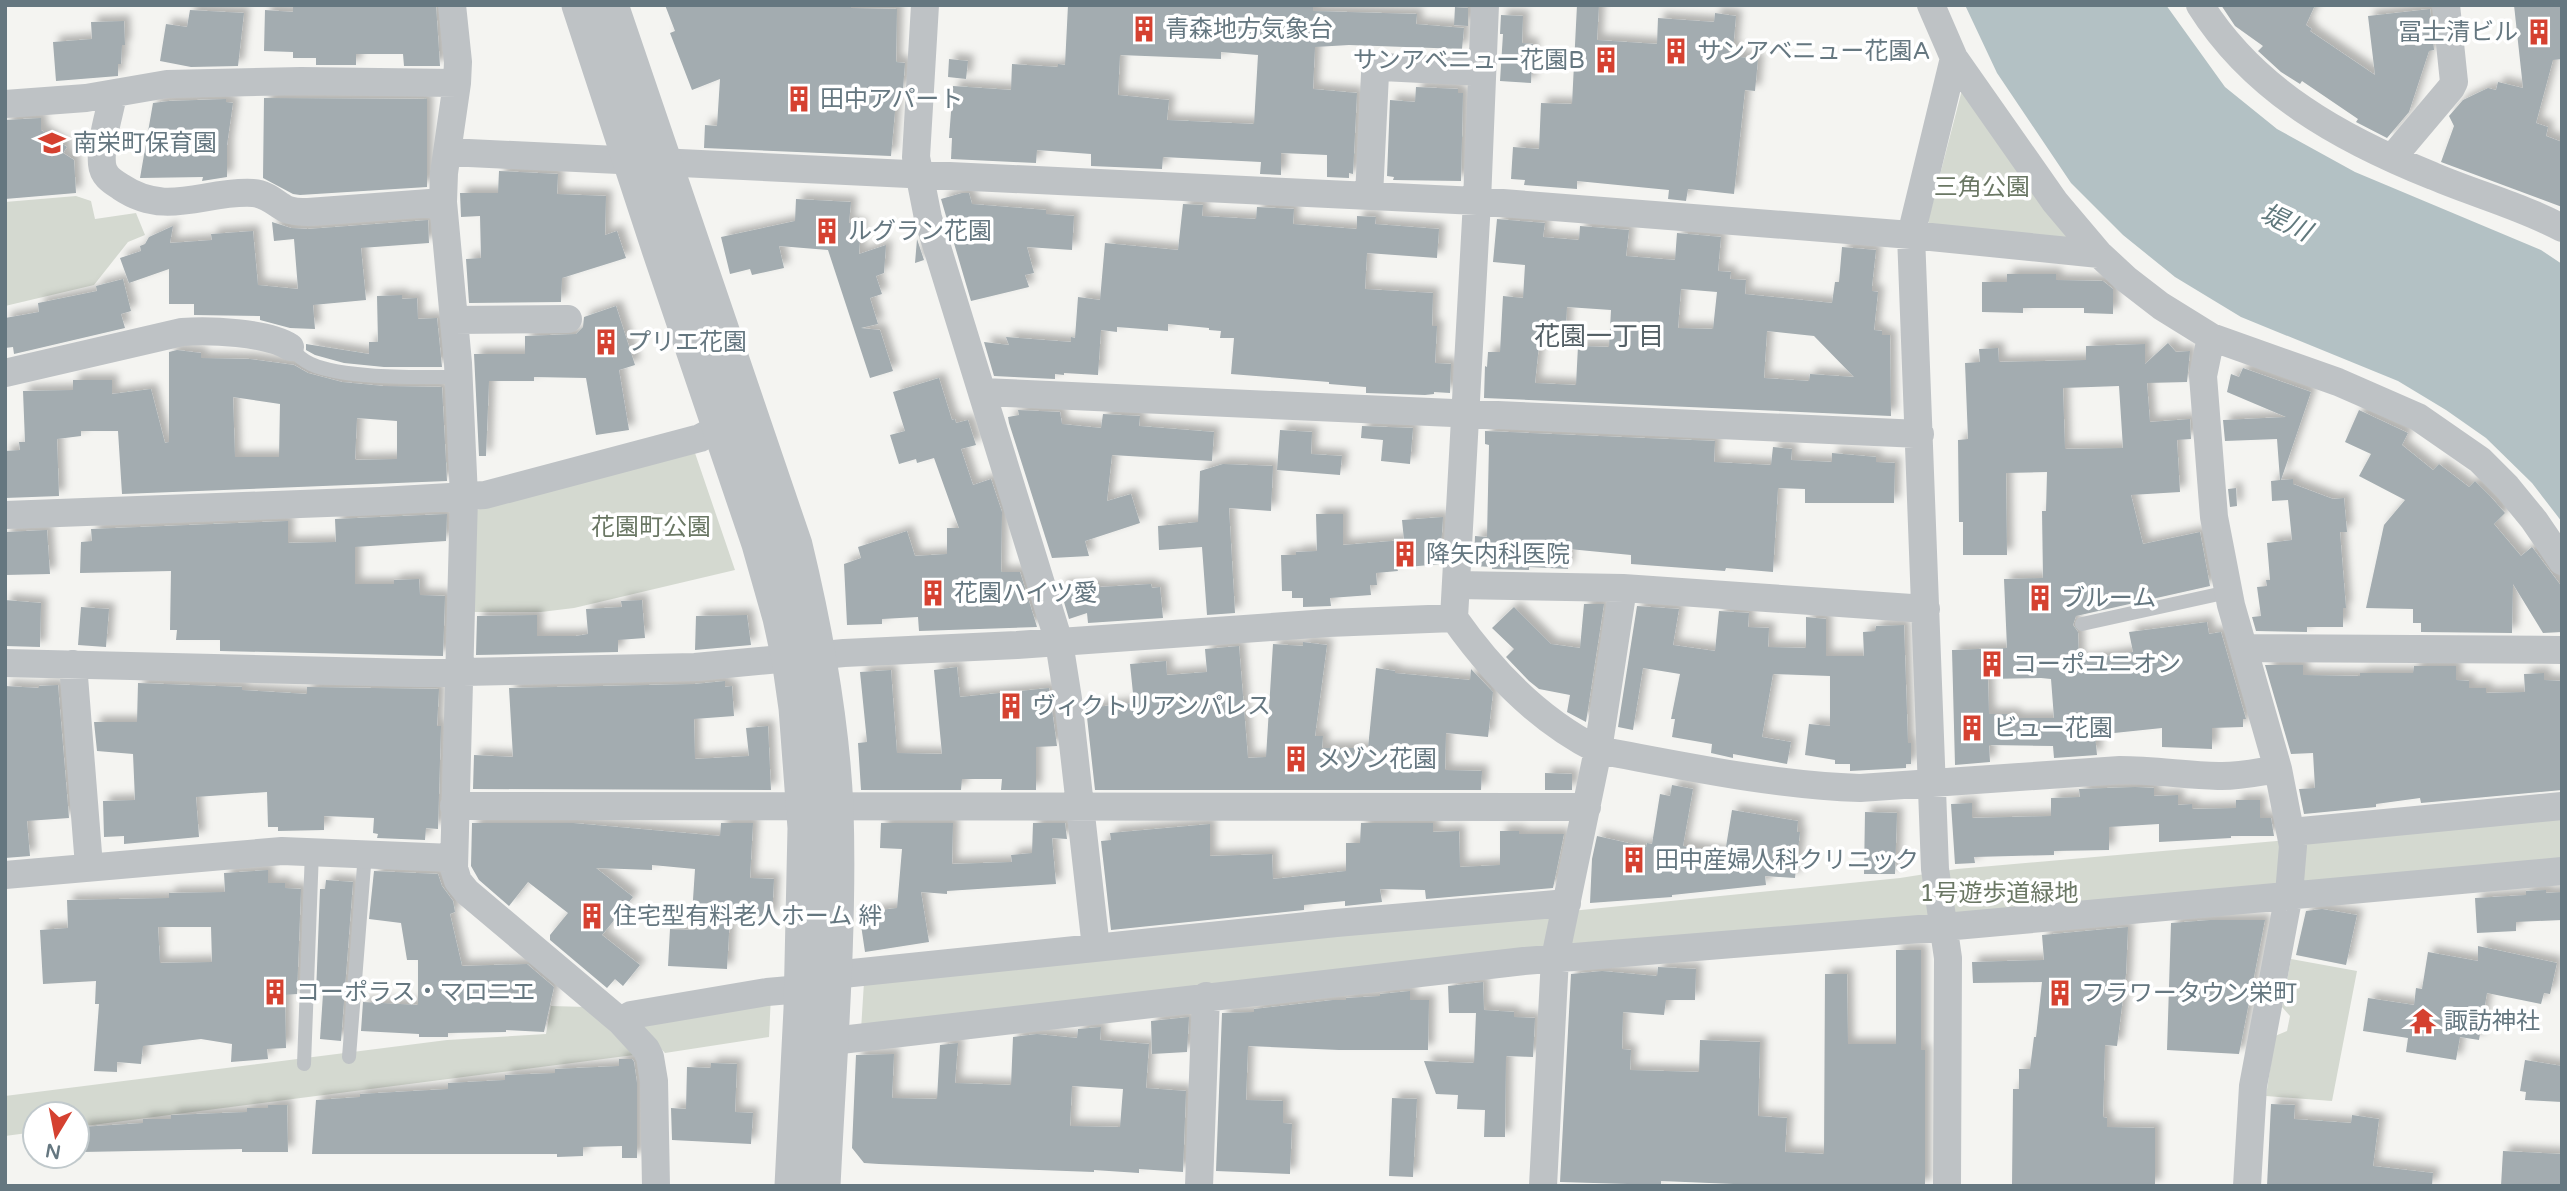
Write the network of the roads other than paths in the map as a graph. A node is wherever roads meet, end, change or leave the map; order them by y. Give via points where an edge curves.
1 (452, 5) edge
2 (579, 5) edge
3 (611, 5) edge
4 (925, 5) edge
5 (1485, 5) edge
6 (1931, 5) edge
7 (2200, 5) edge
8 (2446, 5) edge
9 (1954, 58) junction
10 (1482, 72) junction
11 (457, 83) junction
12 (113, 94) junction
13 (5, 104) edge
14 (448, 152) junction
15 (2392, 158) junction
16 (629, 160) junction
17 (664, 161) junction
18 (918, 173) junction
19 (1369, 196) junction
20 (1477, 201) junction
21 (443, 202) junction
22 (2562, 228) edge
23 (1912, 235) junction
24 (2099, 254) junction
25 (568, 319) dead end
26 (454, 320) junction
27 (2211, 337) junction
28 (290, 347) joint
29 (5, 373) edge
30 (458, 377) junction
31 (983, 392) junction
32 (1465, 412) junction
33 (735, 423) junction
34 (1920, 434) junction
35 (464, 497) junction
36 (5, 515) edge
37 (2562, 561) edge
38 (1458, 585) junction
39 (1623, 588) junction
40 (2228, 592) junction
41 (1926, 609) junction
42 (1454, 618) junction
43 (2082, 624) dead end
44 (1059, 642) junction
45 (2244, 648) junction
46 (2562, 650) edge
47 (804, 657) junction
48 (5, 663) edge
49 (73, 664) junction
50 (460, 673) junction
51 (1598, 750) junction
52 (2278, 769) junction
53 (1933, 783) junction
54 (454, 806) junction
55 (2562, 806) edge
56 (820, 807) junction
57 (1079, 807) junction
58 (1587, 807) junction
59 (2291, 832) junction
60 (312, 851) junction
61 (365, 853) junction
62 (453, 858) junction
63 (89, 866) junction
64 (2562, 871) edge
65 (5, 875) edge
66 (2289, 894) junction
67 (1567, 903) junction
68 (1944, 926) junction
69 (1096, 948) junction
70 (1555, 958) junction
71 (833, 975) junction
72 (801, 989) junction
73 (1206, 996) junction
74 (620, 1021) junction
75 (832, 1041) junction
76 (349, 1057) dead end
77 (304, 1064) dead end
78 (656, 1186) edge
79 (792, 1186) edge
80 (824, 1186) edge
81 (1199, 1186) edge
82 (1543, 1186) edge
83 (1947, 1186) edge
84 (2247, 1186) edge

1 - 11 street
2 - 16 street
3 - 17 street
4 - 18 street
5 - 10 street
6 - 9 street
7 - 15 street via 2228,44 2277,92 2334,130
8 - 15 street via 2454,82
9 - 23 street
9 - 24 street via 2055,202
10 - 19 street via 1382,67 1375,74
10 - 20 street
11 - 12 street via 167,84
11 - 14 street
12 - 13 street
12 - 21 street via 102,167 113,182 138,197 183,202 257,193 288,210 307,212
14 - 16 street
14 - 21 street
15 - 22 street
16 - 17 street
16 - 33 street
17 - 18 street
17 - 33 street
18 - 19 street
18 - 31 street
19 - 20 street
20 - 23 street
20 - 32 street
21 - 26 street
23 - 24 street
23 - 34 street
24 - 27 street via 2161,306
25 - 26 street
26 - 30 street
27 - 37 street via 2339,382 2418,417 2480,460 2534,520
27 - 40 street via 2203,376 2214,517
28 - 29 street via 227,332 181,332
28 - 30 lane via 323,369
30 - 35 street
31 - 32 street
31 - 44 street
32 - 34 street
32 - 38 street
33 - 35 street via 700,438 510,490
33 - 47 street via 780,618
34 - 41 street
35 - 36 street
35 - 50 street
38 - 39 street
38 - 42 street
39 - 41 street
39 - 51 street
40 - 43 lane
40 - 45 street
41 - 53 street
42 - 44 street
42 - 51 street via 1522,697 1552,723
44 - 47 street
44 - 57 street
45 - 46 street
45 - 52 street
47 - 50 street via 695,667
47 - 56 street via 796,708
48 - 49 street
49 - 50 street
49 - 63 street
50 - 54 street
51 - 53 street via 1822,787
51 - 58 street
52 - 53 street via 2217,776 2120,770
52 - 59 street
53 - 68 street via 1935,869
54 - 56 street
54 - 62 street
55 - 59 street
56 - 57 street
56 - 71 street
56 - 72 street
57 - 58 street
57 - 69 street
58 - 67 street
59 - 66 street
60 - 61 street
60 - 63 street
60 - 77 lane
61 - 62 street
61 - 76 lane
62 - 74 street via 458,881 467,892
63 - 65 street
64 - 66 street
66 - 68 street
66 - 84 street via 2253,1086
67 - 69 street
67 - 70 street
68 - 70 street
68 - 83 street via 1948,958
69 - 71 street
70 - 73 street
70 - 82 street
71 - 75 street
72 - 74 street via 631,1015
72 - 79 street
73 - 75 street
73 - 81 street
74 - 78 street via 650,1057
75 - 80 street

